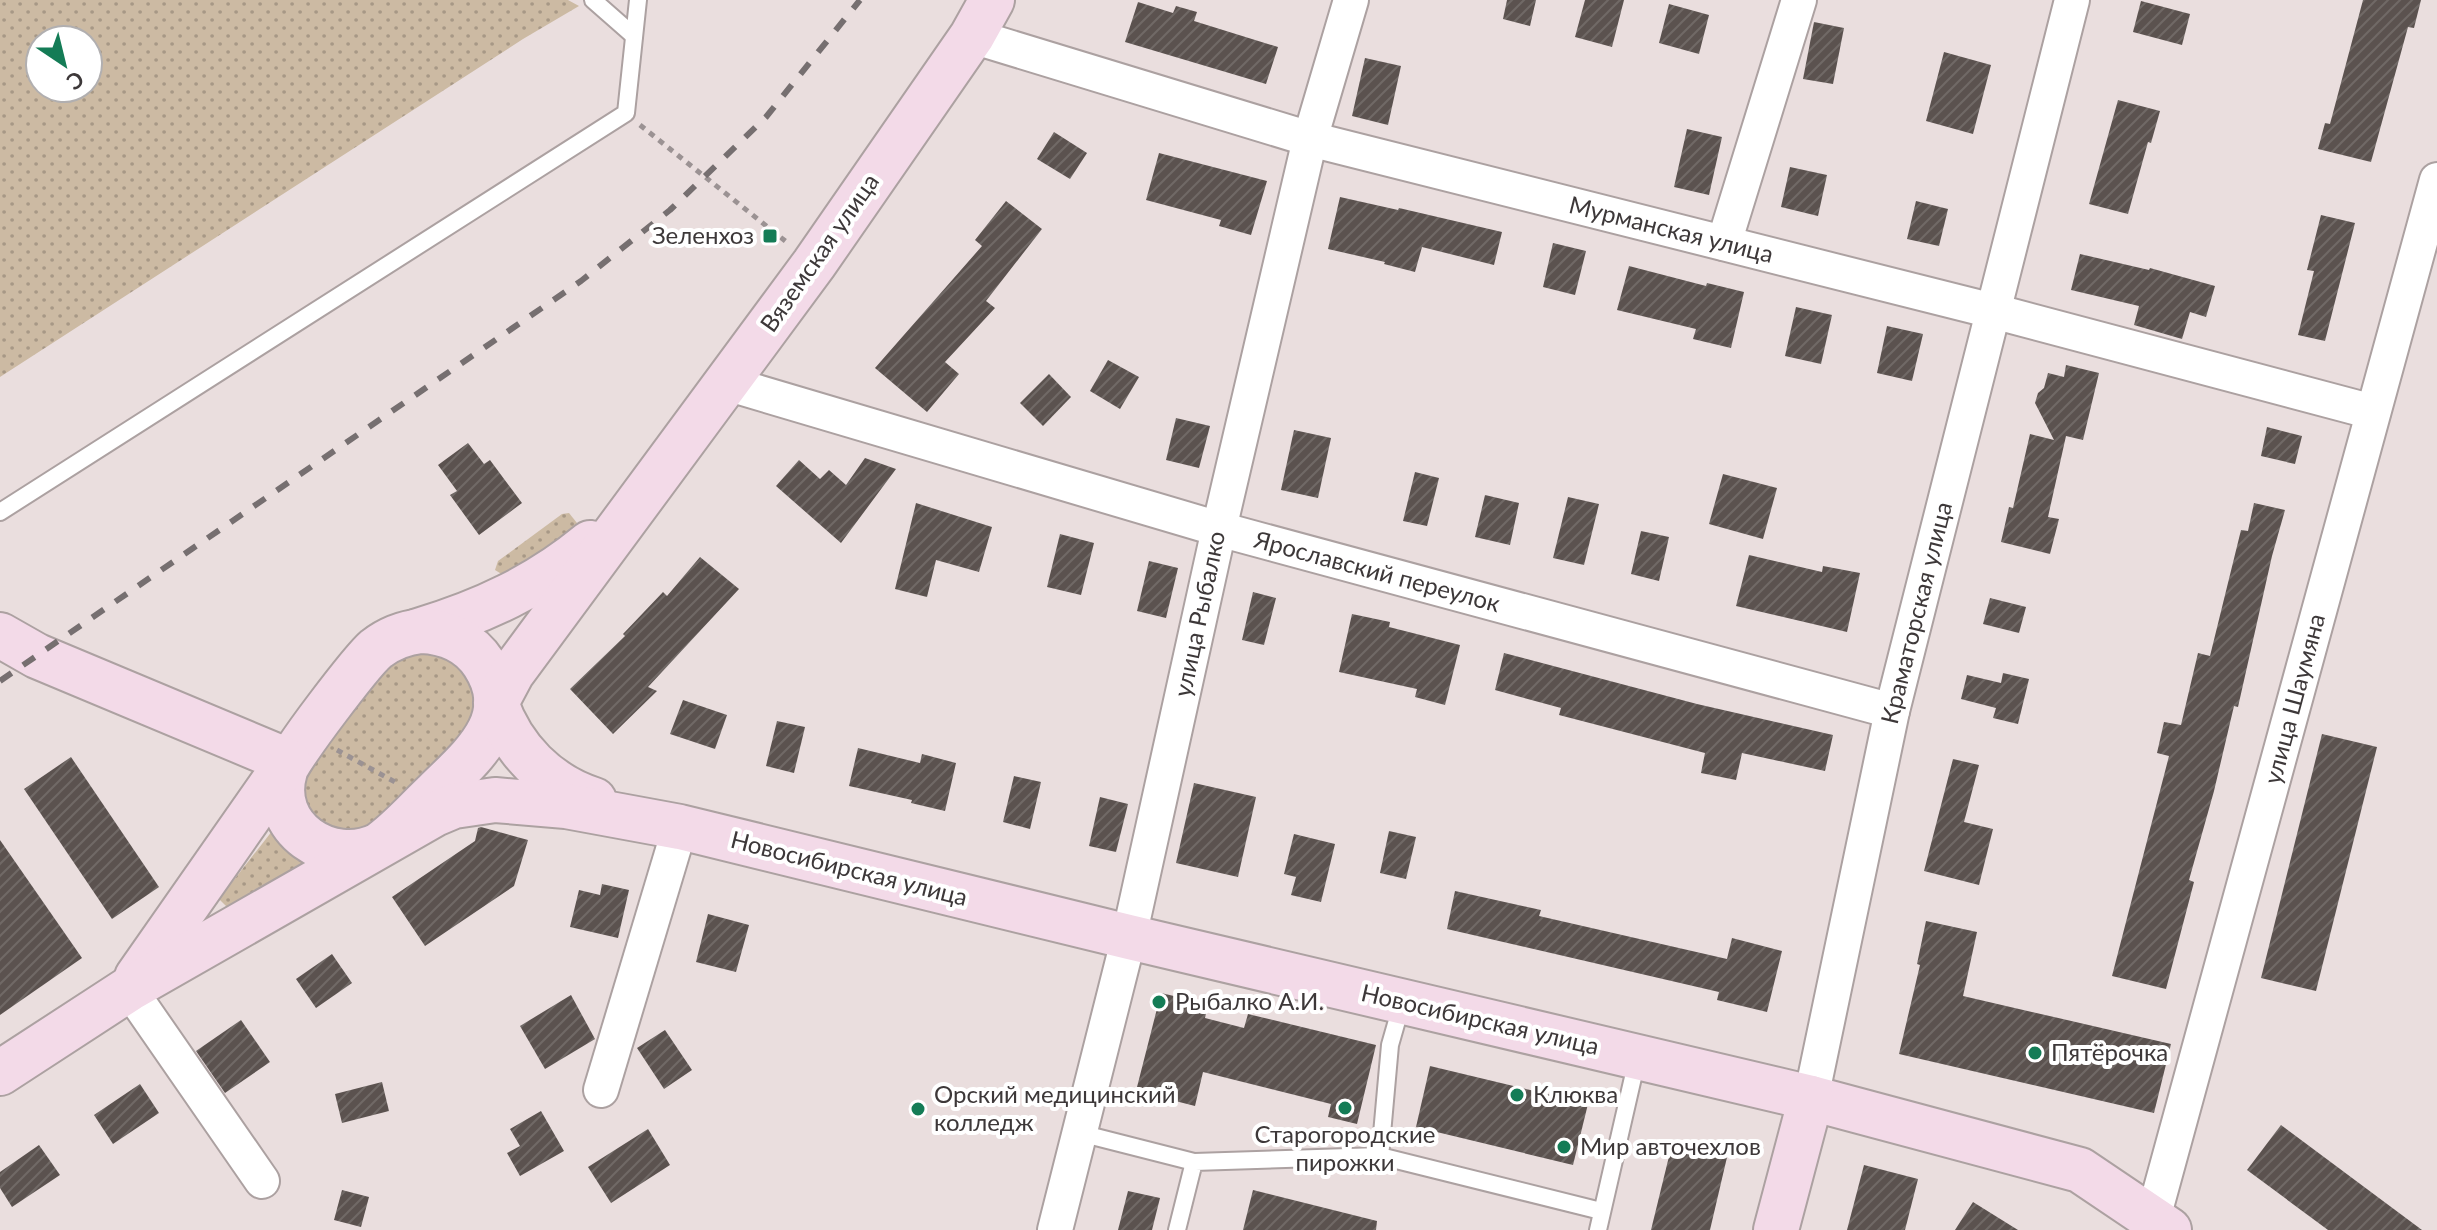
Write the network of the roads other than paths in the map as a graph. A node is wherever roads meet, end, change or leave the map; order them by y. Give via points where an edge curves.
1 (593, 0) edge
2 (638, 0) edge
3 (1351, 0) edge
4 (1799, 0) edge
5 (2072, 0) edge
6 (982, 18) edge
7 (634, 36) junction
8 (1310, 139) junction
9 (2437, 180) edge
10 (1724, 243) junction
11 (1993, 311) junction
12 (726, 383) junction
13 (2373, 412) junction
14 (639, 499) junction
15 (0, 512) edge
16 (1219, 529) junction
17 (412, 632) junction
18 (0, 635) edge
19 (496, 703) junction
20 (1892, 711) junction
21 (288, 761) junction
22 (680, 827) junction
23 (379, 845) junction
24 (1129, 937) junction
25 (129, 989) junction
26 (1402, 1002) junction
27 (1638, 1057) junction
28 (0, 1073) edge
29 (601, 1090) dead end
30 (1811, 1098) junction
31 (1080, 1133) junction
32 (1380, 1156) junction
33 (1194, 1162) junction
34 (262, 1181) dead end
35 (1601, 1211) junction
36 (2161, 1224) edge
37 (1055, 1230) edge
38 (1177, 1230) edge
39 (1598, 1230) edge
40 (1776, 1230) edge

1 - 7 lane
2 - 7 lane
3 - 8 street, улица Рыбалко
4 - 10 street
5 - 11 street, Краматорская улица
6 - 8 street, Мурманская улица
6 - 12 main road, Вяземская улица
7 - 15 lane via 626,113
8 - 10 street, Мурманская улица
8 - 16 street, улица Рыбалко
9 - 13 street, улица Шаумяна
10 - 11 street, Мурманская улица
11 - 13 street, Мурманская улица
11 - 20 street, Краматорская улица
12 - 14 main road, Вяземская улица
12 - 16 street, Ярославский переулок
13 - 36 street, улица Шаумяна
14 - 17 main road via 536,583 463,618
14 - 19 main road via 512,673
16 - 20 street, Ярославский переулок
16 - 24 street, улица Рыбалко
17 - 19 main road via 441,633 472,649 490,673
17 - 21 main road via 369,656
18 - 21 main road via 37,656
19 - 22 main road via 511,738 555,781 586,797
19 - 23 main road via 491,730 478,750
20 - 30 street, Краматорская улица
21 - 23 main road via 283,798 290,819 306,839 345,853
21 - 25 main road
22 - 23 main road via 566,806 478,800 435,814
22 - 24 main road, Новосибирская улица
22 - 29 street
23 - 25 main road
24 - 26 main road, Новосибирская улица
24 - 31 street, улица Рыбалко
25 - 28 main road
25 - 34 street
26 - 27 main road, Новосибирская улица
26 - 32 lane via 1390,1045
27 - 30 main road, Новосибирская улица
27 - 35 lane
30 - 36 main road, Новосибирская улица via 2080,1170
30 - 40 main road, Краматорская улица
31 - 33 lane
31 - 37 street, улица Рыбалко
32 - 33 lane
32 - 35 lane
33 - 38 lane
35 - 39 lane

